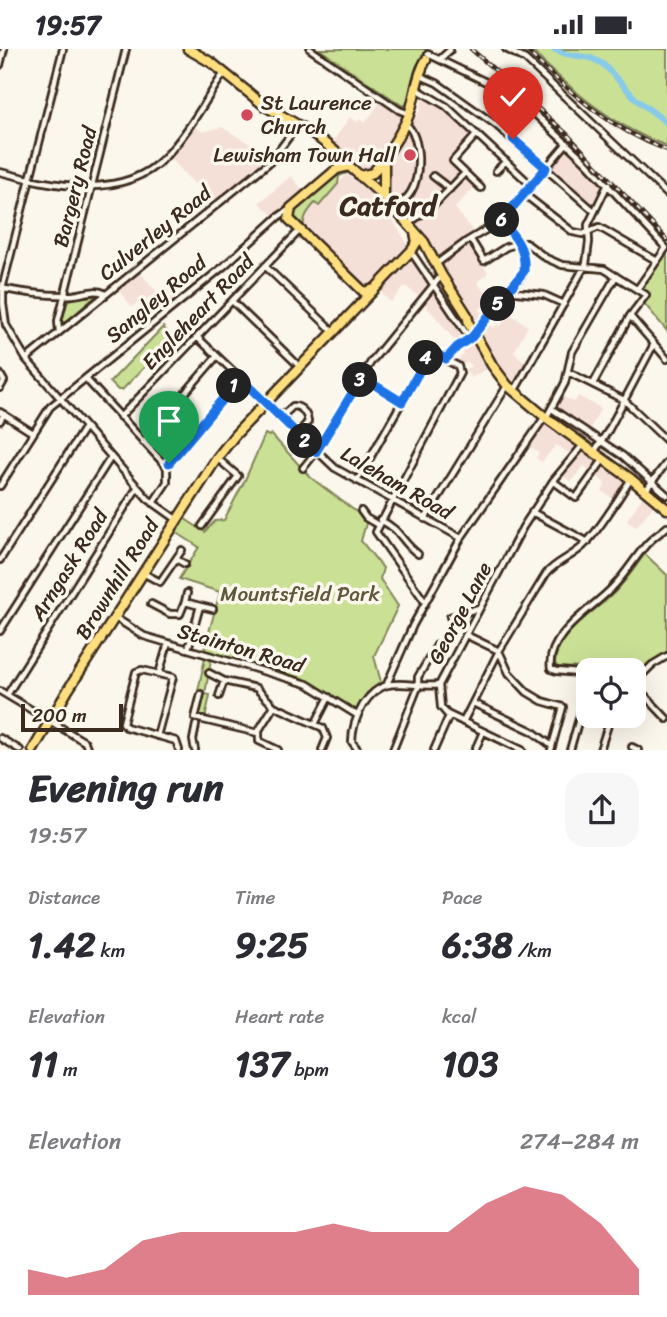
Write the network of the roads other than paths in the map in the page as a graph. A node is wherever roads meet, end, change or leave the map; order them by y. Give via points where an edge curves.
1 (4, 49) edge
2 (63, 49) edge
3 (127, 49) edge
4 (188, 49) edge
5 (310, 49) edge
6 (450, 49) edge
7 (456, 49) edge
8 (506, 49) edge
9 (198, 52) edge
10 (428, 54) edge
11 (440, 59) junction
12 (0, 65) edge
13 (224, 73) junction
14 (422, 77) junction
15 (417, 93) junction
16 (409, 114) junction
17 (298, 125) junction
18 (404, 127) junction
19 (477, 134) junction
20 (567, 143) junction
21 (336, 153) junction
22 (384, 158) junction
23 (506, 161) junction
24 (349, 166) junction
25 (546, 168) junction
26 (337, 169) junction
27 (463, 171) junction
28 (496, 171) dead end
29 (0, 172) edge
30 (360, 176) junction
31 (433, 176) dead end
32 (30, 180) junction
33 (608, 184) junction
34 (531, 185) junction
35 (92, 186) junction
36 (481, 188) dead end
37 (450, 189) junction
38 (524, 194) junction
39 (667, 194) edge
40 (384, 197) junction
41 (291, 208) junction
42 (394, 209) junction
43 (594, 211) junction
44 (289, 219) junction
45 (501, 221) junction
46 (272, 222) junction
47 (407, 224) junction
48 (300, 230) junction
49 (589, 231) junction
50 (415, 233) junction
51 (471, 240) junction
52 (519, 243) junction
53 (666, 248) edge
54 (427, 250) junction
55 (413, 253) junction
56 (657, 261) junction
57 (435, 264) junction
58 (265, 266) junction
59 (585, 266) junction
60 (442, 276) junction
61 (615, 276) junction
62 (433, 284) junction
63 (638, 288) junction
64 (2, 289) edge
65 (508, 291) junction
66 (105, 294) junction
67 (64, 295) junction
68 (364, 297) junction
69 (232, 301) junction
70 (564, 305) junction
71 (631, 316) junction
72 (59, 332) junction
73 (334, 332) junction
74 (471, 335) junction
75 (197, 337) junction
76 (654, 344) junction
77 (217, 356) junction
78 (26, 359) junction
79 (446, 359) junction
80 (667, 359) edge
81 (300, 368) junction
82 (568, 372) junction
83 (0, 373) edge
84 (362, 377) junction
85 (240, 378) junction
86 (86, 379) junction
87 (593, 384) junction
88 (0, 388) edge
89 (508, 390) junction
90 (60, 399) junction
91 (624, 400) junction
92 (402, 402) junction
93 (266, 403) junction
94 (552, 409) junction
95 (2, 413) edge
96 (120, 417) junction
97 (281, 417) junction
98 (546, 418) junction
99 (0, 421) edge
100 (85, 427) junction
101 (33, 433) junction
102 (298, 433) junction
103 (601, 441) junction
104 (667, 441) edge
105 (143, 442) junction
106 (583, 444) junction
107 (596, 449) junction
108 (316, 452) junction
109 (111, 457) junction
110 (217, 457) junction
111 (602, 461) junction
112 (667, 462) edge
113 (167, 467) junction
114 (303, 468) dead end
115 (357, 481) junction
116 (552, 481) junction
117 (629, 482) junction
118 (652, 482) junction
119 (0, 486) edge
120 (137, 488) junction
121 (646, 490) junction
122 (667, 495) edge
123 (391, 500) junction
124 (153, 503) junction
125 (667, 509) edge
126 (361, 511) dead end
127 (532, 512) junction
128 (176, 519) junction
129 (425, 519) junction
130 (379, 523) junction
131 (202, 526) dead end
132 (667, 527) edge
133 (461, 538) junction
134 (587, 542) junction
135 (182, 550) dead end
136 (418, 554) dead end
137 (176, 559) junction
138 (0, 560) edge
139 (185, 564) dead end
140 (142, 573) junction
141 (187, 593) dead end
142 (184, 602) junction
143 (425, 602) junction
144 (151, 604) dead end
145 (200, 606) junction
146 (480, 608) junction
147 (214, 609) dead end
148 (114, 617) junction
149 (450, 617) dead end
150 (0, 631) edge
151 (466, 635) junction
152 (168, 643) junction
153 (428, 645) dead end
154 (188, 649) junction
155 (499, 651) junction
156 (667, 656) edge
157 (646, 671) edge
158 (209, 673) dead end
159 (576, 673) edge
160 (159, 674) junction
161 (224, 681) junction
162 (418, 683) junction
163 (387, 684) junction
164 (439, 685) junction
165 (0, 691) edge
166 (201, 694) dead end
167 (7, 695) junction
168 (219, 696) dead end
169 (646, 696) edge
170 (329, 697) junction
171 (473, 703) junction
172 (274, 706) junction
173 (358, 715) junction
174 (449, 716) junction
175 (667, 719) edge
176 (50, 721) junction
177 (463, 722) junction
178 (315, 724) junction
179 (196, 725) dead end
180 (576, 728) edge
181 (607, 728) edge
182 (482, 731) junction
183 (258, 733) junction
184 (157, 736) junction
185 (0, 738) edge
186 (632, 747) dead end
187 (552, 748) edge
188 (19, 750) edge
189 (33, 750) edge
190 (88, 750) edge
191 (179, 750) edge
192 (195, 750) edge
193 (278, 750) edge
194 (322, 750) edge
195 (358, 750) edge
196 (393, 750) edge
197 (434, 750) edge
198 (475, 750) edge
199 (522, 750) edge
200 (570, 750) edge
201 (601, 750) edge
202 (639, 750) edge

1 - 12 street
2 - 32 street
3 - 35 street, Bargery Road
4 - 9 highway
5 - 16 street
6 - 7 street
6 - 11 street
8 - 39 street via 523,57
9 - 13 highway
10 - 11 street
10 - 14 highway
10 - 15 highway
11 - 20 street via 517,97
13 - 17 highway
13 - 35 street via 162,160 130,179
14 - 15 highway
14 - 25 street via 438,83 496,125
15 - 16 highway
15 - 18 highway via 415,111
15 - 19 street via 441,102
16 - 18 highway
17 - 21 highway
17 - 66 street, Culverley Road via 271,161
18 - 22 highway
18 - 42 street via 412,130 417,173 412,191
19 - 23 street
19 - 27 street via 453,161
20 - 25 street
20 - 33 street
21 - 24 highway
21 - 26 highway
22 - 30 highway via 373,173
22 - 40 highway
23 - 28 street
23 - 34 street
24 - 26 highway, Sangley Road
24 - 30 highway
25 - 34 street
25 - 43 street
26 - 41 highway, Sangley Road
27 - 36 street
27 - 37 street
29 - 32 street
30 - 40 highway
31 - 37 street
32 - 35 street
32 - 64 street
33 - 43 street
33 - 53 street
34 - 38 street
35 - 67 street, Bargery Road
37 - 47 street
38 - 45 street
38 - 49 street via 573,232
40 - 42 highway
41 - 44 highway
41 - 46 street, Sangley Road
42 - 47 highway
43 - 49 street
44 - 46 street
44 - 48 highway
45 - 51 street
45 - 52 street
46 - 86 street, Sangley Road
47 - 50 highway
48 - 58 street, Engleheart Road
48 - 68 highway
49 - 56 street via 599,227
49 - 59 street
50 - 54 highway
50 - 55 highway
51 - 52 street via 484,261
51 - 57 street
52 - 59 street via 551,261
52 - 65 street via 525,268
53 - 56 street
54 - 55 highway
54 - 57 highway
55 - 62 street
55 - 68 highway
56 - 63 street
57 - 60 highway
58 - 69 street, Engleheart Road
58 - 73 street
59 - 61 street
59 - 70 street
60 - 62 street
60 - 74 highway via 470,324
61 - 63 street
61 - 82 street via 572,352
62 - 74 street
62 - 84 street
63 - 71 street via 646,295
64 - 67 street
64 - 78 street via 6,325
65 - 70 street via 544,295
65 - 74 street
66 - 67 street
66 - 72 street, Culverley Road
67 - 72 street, Bargery Road
68 - 73 highway, Brownhill Road
69 - 75 street, Engleheart Road
69 - 81 street
70 - 89 street
71 - 76 street
71 - 87 street
72 - 78 street, Culverley Road
73 - 81 highway, Brownhill Road
74 - 79 street
74 - 89 highway
75 - 77 street, Laleham Road
75 - 96 street, Engleheart Road
76 - 80 street
76 - 91 street
77 - 85 street, Laleham Road
77 - 105 street
78 - 90 street
79 - 92 street via 435,353 428,356
79 - 123 street via 458,366 460,373
81 - 93 highway, Brownhill Road
82 - 87 street
82 - 94 street
83 - 88 street via 4,381
84 - 92 street
84 - 108 street
85 - 93 street, Laleham Road
85 - 113 street
86 - 90 street, Sangley Road
86 - 96 street
87 - 91 street
89 - 98 highway
89 - 129 street
90 - 100 street
90 - 101 street, Sangley Road
91 - 103 street
91 - 104 street
92 - 115 street
93 - 97 street, Laleham Road
93 - 110 highway, Brownhill Road
94 - 98 street
94 - 103 street
95 - 99 street
95 - 101 street
96 - 105 street
97 - 102 street, Laleham Road
97 - 102 street via 293,406 302,409 308,422
98 - 106 highway
98 - 133 street
100 - 109 street
100 - 138 street
101 - 119 street, Sangley Road
102 - 108 street, Laleham Road
103 - 107 street
103 - 118 street
105 - 113 street
106 - 107 highway
106 - 116 street, George Lane
107 - 111 highway
108 - 114 street
108 - 115 street, Laleham Road
109 - 120 street
109 - 150 street
110 - 128 highway, Brownhill Road
110 - 131 street via 237,476
111 - 116 street via 576,498
111 - 117 highway
112 - 118 street
113 - 124 street via 167,482
115 - 123 street, Laleham Road
116 - 127 street, George Lane
117 - 121 highway
117 - 134 street
118 - 121 street
118 - 122 street
120 - 124 street
120 - 167 street, Arngask Road
121 - 125 highway
123 - 129 street, Laleham Road
123 - 130 street
124 - 128 street
126 - 130 street
127 - 134 street
127 - 146 street, George Lane
128 - 140 highway, Brownhill Road
129 - 133 street, Laleham Road
130 - 136 street via 395,527
130 - 143 street via 377,535
132 - 159 street via 559,639 551,669
133 - 143 street
134 - 155 street via 551,568
135 - 137 street
137 - 139 street
137 - 140 street via 160,582
140 - 148 highway, Brownhill Road
141 - 142 street
142 - 144 street via 180,614
142 - 145 street
143 - 163 street
145 - 147 street
145 - 154 street
146 - 149 street
146 - 151 street, George Lane
148 - 152 street, Stainton Road via 144,636
148 - 176 highway, Brownhill Road
151 - 155 street
151 - 164 street, George Lane
152 - 154 street, Stainton Road
152 - 160 street
153 - 162 street via 436,647
154 - 170 street, Stainton Road via 300,681
155 - 171 street
155 - 187 street via 521,687 542,701 563,707
156 - 157 street
158 - 161 street
160 - 184 street via 173,677
160 - 184 street via 136,672 122,723
161 - 168 street
161 - 172 street via 252,687
162 - 163 street, George Lane
162 - 164 street, George Lane
162 - 196 street
163 - 173 street via 370,694
164 - 174 street via 441,707
165 - 167 street
166 - 183 street via 195,718 228,722
167 - 176 street
169 - 175 street
170 - 173 street, Stainton Road
170 - 178 street
171 - 177 street
171 - 187 street via 532,731
172 - 178 street
172 - 183 street
173 - 195 street via 352,737
174 - 177 street
174 - 197 street
176 - 189 highway, Brownhill Road
176 - 190 street via 85,742
177 - 182 street
178 - 194 street via 327,736
179 - 192 street
180 - 200 street
181 - 201 street
182 - 198 street
182 - 199 street
183 - 193 street via 259,741
184 - 191 street via 178,742
185 - 188 street
186 - 202 street

